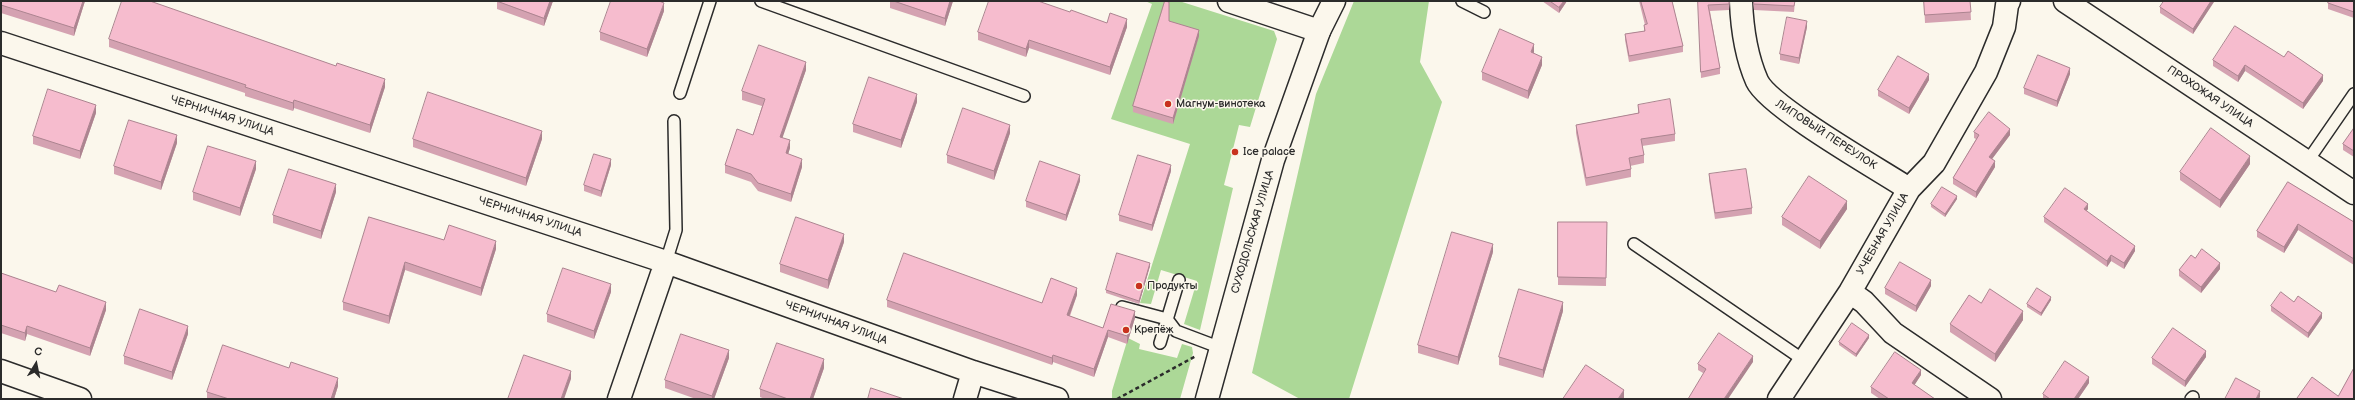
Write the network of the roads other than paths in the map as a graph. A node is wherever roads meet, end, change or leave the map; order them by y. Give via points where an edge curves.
1 (710, 1) edge
2 (761, 1) edge
3 (1229, 1) edge
4 (1334, 1) edge
5 (1462, 1) edge
6 (1741, 1) edge
7 (2009, 1) edge
8 (2065, 1) edge
9 (1484, 12) dead end
10 (1319, 31) junction
11 (1, 43) edge
12 (680, 93) dead end
13 (2354, 94) edge
14 (1024, 96) dead end
15 (674, 121) dead end
16 (2307, 162) junction
17 (1909, 189) junction
18 (2354, 193) edge
19 (1634, 244) dead end
20 (666, 262) junction
21 (1179, 280) dead end
22 (1850, 292) junction
23 (1112, 304) edge
24 (1167, 319) junction
25 (1160, 343) dead end
26 (1221, 348) junction
27 (1805, 361) junction
28 (1, 371) edge
29 (973, 372) junction
30 (80, 399) edge
31 (619, 399) edge
32 (964, 399) edge
33 (1057, 399) edge
34 (1207, 399) edge
35 (1779, 399) edge
36 (1990, 399) edge

1 - 12 lane
2 - 14 lane
3 - 10 street
4 - 10 street, СУХОДОЛЬСКАЯ УЛИЦА
5 - 9 lane
6 - 17 street, ЛИПОВЫЙ ПЕРЕУЛОК via 1742,32 1758,83 1776,103
7 - 17 street, УЧЕБНАЯ УЛИЦА via 2004,27 1986,72 1934,163
8 - 16 street, ПРОХОЖАЯ УЛИЦА
10 - 26 street, СУХОДОЛЬСКАЯ УЛИЦА via 1274,160
11 - 20 street, ЧЕРНИЧНАЯ УЛИЦА
13 - 16 lane
15 - 20 lane via 676,230
16 - 18 street, ПРОХОЖАЯ УЛИЦА
17 - 22 street, УЧЕБНАЯ УЛИЦА
19 - 27 lane
20 - 29 street, ЧЕРНИЧНАЯ УЛИЦА
20 - 31 street
21 - 24 lane
22 - 27 street, УЧЕБНАЯ УЛИЦА
22 - 36 street via 1864,302 1893,333
23 - 24 lane
24 - 25 lane
24 - 26 lane via 1176,331
26 - 34 street, СУХОДОЛЬСКАЯ УЛИЦА
27 - 35 street, УЧЕБНАЯ УЛИЦА
28 - 30 street
29 - 32 street
29 - 33 street, ЧЕРНИЧНАЯ УЛИЦА

